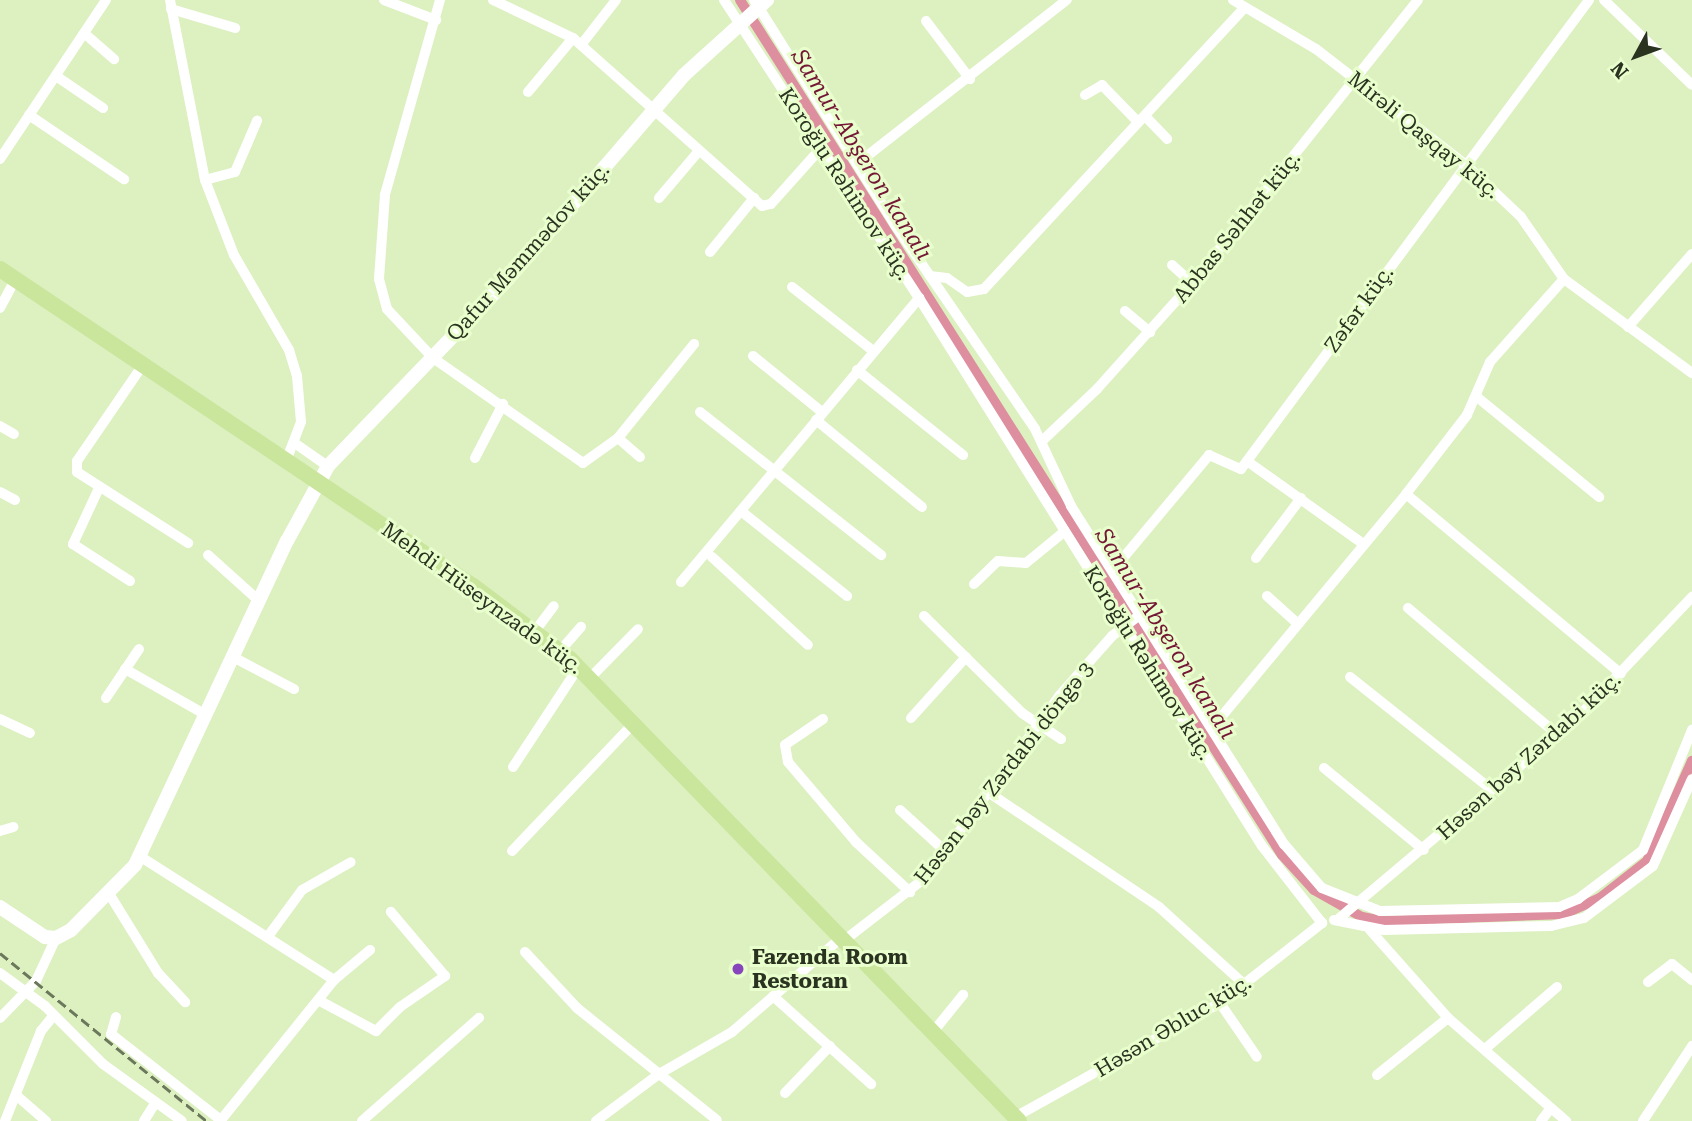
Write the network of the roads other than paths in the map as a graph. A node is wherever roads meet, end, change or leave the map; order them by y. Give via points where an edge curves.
1 (106, 0) edge
2 (384, 0) edge
3 (440, 0) edge
4 (493, 0) edge
5 (616, 0) edge
6 (724, 0) edge
7 (1068, 0) edge
8 (1418, 0) edge
9 (1589, 0) edge
10 (1604, 0) edge
11 (760, 2) edge
12 (1239, 3) edge
13 (171, 5) edge
14 (436, 20) junction
15 (926, 21) dead end
16 (738, 22) junction
17 (235, 28) dead end
18 (84, 33) junction
19 (577, 42) junction
20 (114, 59) dead end
21 (56, 76) junction
22 (970, 79) junction
23 (1355, 79) junction
24 (1692, 85) edge
25 (528, 92) dead end
26 (1085, 95) dead end
27 (103, 108) dead end
28 (652, 111) junction
29 (29, 115) junction
30 (1142, 119) junction
31 (257, 121) dead end
32 (1167, 139) dead end
33 (822, 147) junction
34 (698, 152) junction
35 (0, 159) edge
36 (858, 163) junction
37 (1465, 164) junction
38 (124, 179) dead end
39 (205, 180) junction
40 (659, 198) dead end
41 (754, 198) junction
42 (710, 252) dead end
43 (1692, 254) edge
44 (1172, 265) dead end
45 (0, 269) edge
46 (930, 276) junction
47 (1564, 279) junction
48 (1192, 283) junction
49 (5, 284) edge
50 (792, 287) dead end
51 (919, 298) junction
52 (0, 308) edge
53 (1125, 311) dead end
54 (1628, 327) junction
55 (1150, 332) junction
56 (694, 344) dead end
57 (872, 350) junction
58 (753, 356) dead end
59 (433, 358) junction
60 (857, 370) junction
61 (138, 372) junction
62 (1692, 373) edge
63 (1477, 397) junction
64 (503, 404) junction
65 (701, 412) dead end
66 (819, 416) junction
67 (0, 426) edge
68 (13, 434) dead end
69 (618, 438) junction
70 (1042, 441) junction
71 (296, 444) junction
72 (963, 455) dead end
73 (640, 457) dead end
74 (475, 458) dead end
75 (286, 461) junction
76 (1247, 461) junction
77 (328, 466) junction
78 (773, 471) junction
79 (315, 486) junction
80 (99, 488) junction
81 (0, 492) edge
82 (1406, 494) junction
83 (1599, 497) dead end
84 (1301, 498) junction
85 (15, 500) dead end
86 (922, 507) dead end
87 (741, 510) junction
88 (1065, 531) junction
89 (188, 543) dead end
90 (1362, 543) junction
91 (208, 555) dead end
92 (881, 555) dead end
93 (712, 557) dead end
94 (1255, 558) dead end
95 (1113, 570) junction
96 (130, 580) dead end
97 (681, 582) dead end
98 (974, 584) dead end
99 (848, 596) dead end
100 (1267, 596) dead end
101 (1692, 597) edge
102 (258, 600) junction
103 (555, 606) dead end
104 (1408, 608) dead end
105 (1141, 614) junction
106 (923, 616) dead end
107 (1297, 623) junction
108 (1124, 625) junction
109 (581, 627) dead end
110 (638, 629) dead end
111 (535, 631) junction
112 (808, 645) dead end
113 (139, 649) dead end
114 (560, 651) junction
115 (233, 657) junction
116 (966, 657) junction
117 (125, 668) junction
118 (575, 674) junction
119 (1621, 674) junction
120 (591, 677) junction
121 (1350, 677) dead end
122 (294, 689) dead end
123 (106, 698) dead end
124 (206, 715) junction
125 (911, 718) dead end
126 (0, 719) edge
127 (823, 719) dead end
128 (1039, 725) junction
129 (629, 728) junction
130 (1212, 728) junction
131 (1692, 730) edge
132 (30, 733) dead end
133 (1558, 735) junction
134 (1061, 739) dead end
135 (513, 767) dead end
136 (1324, 768) dead end
137 (1692, 779) edge
138 (1493, 790) junction
139 (988, 792) junction
140 (900, 810) dead end
141 (13, 827) dead end
142 (0, 831) edge
143 (944, 850) junction
144 (1424, 850) junction
145 (512, 851) dead end
146 (141, 857) junction
147 (351, 862) dead end
148 (108, 892) junction
149 (910, 892) junction
150 (1356, 905) junction
151 (0, 907) edge
152 (391, 912) dead end
153 (1337, 920) junction
154 (1322, 923) junction
155 (1370, 930) junction
156 (269, 935) junction
157 (56, 938) junction
158 (840, 941) junction
159 (370, 950) dead end
160 (525, 952) dead end
161 (0, 973) edge
162 (334, 980) junction
163 (1692, 980) edge
164 (1648, 982) dead end
165 (1245, 985) junction
166 (1557, 987) dead end
167 (25, 992) junction
168 (963, 995) dead end
169 (773, 996) junction
170 (320, 1001) junction
171 (185, 1002) dead end
172 (1220, 1003) junction
173 (53, 1016) junction
174 (116, 1017) dead end
175 (0, 1018) edge
176 (479, 1018) dead end
177 (1448, 1018) junction
178 (933, 1032) junction
179 (830, 1046) junction
180 (1692, 1046) edge
181 (1485, 1049) junction
182 (1257, 1057) dead end
183 (659, 1074) junction
184 (1377, 1075) dead end
185 (871, 1084) dead end
186 (785, 1093) dead end
187 (16, 1095) junction
188 (156, 1102) junction
189 (1550, 1109) junction
190 (717, 1120) edge
191 (1013, 1120) edge
192 (5, 1121) edge
193 (46, 1121) edge
194 (144, 1121) edge
195 (183, 1121) edge
196 (222, 1121) edge
197 (362, 1121) edge
198 (596, 1121) edge
199 (1541, 1121) edge
200 (1566, 1121) edge
201 (1643, 1121) edge

1 - 18 street
2 - 14 street
3 - 14 street
4 - 19 street
5 - 19 street
6 - 16 street, Koroğlu Rəhimov küç.
7 - 22 street
8 - 23 street, Abbas Səhhət küç.
9 - 37 street, Zəfər küç.
10 - 24 street
11 - 16 street, Qafur Məmmədov küç.
11 - 36 street, Koroğlu Rəhimov küç.
12 - 23 street, Mirəli Qaşqay küç. via 1316,49
12 - 30 street
13 - 17 street
13 - 39 street
14 - 59 street via 388,177 379,279 387,309
15 - 22 street
16 - 28 street, Qafur Məmmədov küç.
16 - 33 street, Koroğlu Rəhimov küç.
18 - 20 street
18 - 21 street
19 - 25 street
19 - 28 street
21 - 27 street
21 - 29 street
22 - 36 street
23 - 37 street, Mirəli Qaşqay küç.
23 - 48 street, Abbas Səhhət küç.
26 - 30 street via 1102,85
28 - 34 street
28 - 59 street, Qafur Məmmədov küç.
29 - 35 street
29 - 38 street
30 - 32 street
30 - 46 street via 984,289 967,292 947,278
31 - 39 street via 235,172
33 - 41 street via 767,207
33 - 51 street, Koroğlu Rəhimov küç.
34 - 40 street
34 - 41 street
36 - 46 street, Koroğlu Rəhimov küç.
37 - 47 street, Mirəli Qaşqay küç. via 1521,217
37 - 76 street, Zəfər küç.
39 - 71 street via 234,255 293,362 302,412
41 - 42 street
43 - 54 street
44 - 48 street
45 - 75 main road, Mehdi Hüseynzadə küç.
46 - 70 street, Koroğlu Rəhimov küç.
47 - 54 street, Mirəli Qaşqay küç.
47 - 63 street via 1490,362
48 - 55 street, Abbas Səhhət küç.
49 - 52 street
49 - 61 main road, Mehdi Hüseynzadə küç.
50 - 57 street
51 - 57 street
51 - 88 street, Koroğlu Rəhimov küç.
53 - 55 street
54 - 62 street, Mirəli Qaşqay küç.
55 - 70 street, Abbas Səhhət küç.
56 - 69 street
57 - 60 street
58 - 66 street
59 - 64 street
59 - 77 street, Qafur Məmmədov küç.
60 - 66 street
60 - 72 street
61 - 79 main road, Mehdi Hüseynzadə küç.
61 - 80 street via 77,461 77,472
63 - 82 street
63 - 83 street
64 - 69 street via 583,463
64 - 74 street
65 - 78 street
66 - 78 street
66 - 86 street
67 - 68 street
69 - 73 street
70 - 95 street, Koroğlu Rəhimov küç. via 1050,469
71 - 75 street
71 - 77 street
75 - 79 main road, Mehdi Hüseynzadə küç.
76 - 84 street
76 - 95 street via 1233,470 1209,455
77 - 79 street, Qafur Məmmədov küç.
78 - 87 street
78 - 92 street
79 - 102 street, Qafur Məmmədov küç.
79 - 111 main road, Mehdi Hüseynzadə küç.
79 - 118 main road, Mehdi Hüseynzadə küç.
80 - 89 street
80 - 96 street via 73,544
81 - 85 street
82 - 90 street
82 - 119 street
84 - 90 street
84 - 94 street
87 - 97 street
87 - 99 street
88 - 98 street via 1026,564 999,561
88 - 108 street, Koroğlu Rəhimov küç.
90 - 107 street
91 - 102 street
93 - 112 street
95 - 105 street, Koroğlu Rəhimov küç.
100 - 107 street
101 - 119 street, Həsən bəy Zərdabi küç.
102 - 115 street, Qafur Məmmədov küç.
103 - 111 street
104 - 133 street
105 - 108 street, Həsən bəy Zərdabi döngə 3
105 - 130 street, Koroğlu Rəhimov küç.
106 - 116 street
107 - 130 street
108 - 128 street, Həsən bəy Zərdabi döngə 3
108 - 154 street, Koroğlu Rəhimov küç. via 1262,846
109 - 114 street
110 - 120 street
111 - 114 main road, Mehdi Hüseynzadə küç.
113 - 117 street
114 - 120 main road, Mehdi Hüseynzadə küç.
115 - 122 street
115 - 124 street, Qafur Məmmədov küç.
116 - 125 street
116 - 128 street
117 - 123 street
117 - 124 street
118 - 129 main road, Mehdi Hüseynzadə küç.
118 - 135 street
119 - 133 street, Həsən bəy Zərdabi küç.
120 - 158 main road, Mehdi Hüseynzadə küç.
121 - 138 street
124 - 146 street, Qafur Məmmədov küç.
126 - 132 street
127 - 149 street via 785,746 788,762 856,842
128 - 134 street
128 - 139 street, Həsən bəy Zərdabi döngə 3
129 - 145 street
129 - 158 main road, Mehdi Hüseynzadə küç.
130 - 150 street, Koroğlu Rəhimov küç. via 1293,857 1322,888
131 - 150 street, Koroğlu Rəhimov küç. via 1643,850 1596,891 1559,907 1398,912
133 - 138 street, Həsən bəy Zərdabi küç.
136 - 144 street
137 - 155 street via 1653,866 1584,918 1550,926
138 - 144 street, Həsən bəy Zərdabi küç.
139 - 143 street, Həsən bəy Zərdabi döngə 3
139 - 165 street via 1159,907
140 - 143 street
141 - 142 street
143 - 149 street, Həsən bəy Zərdabi döngə 3
144 - 150 street, Həsən bəy Zərdabi küç.
146 - 148 street, Qafur Məmmədov küç.
146 - 156 street
147 - 156 street via 302,890
148 - 157 street, Qafur Məmmədov küç.
148 - 171 street via 158,973
149 - 158 street, Həsən bəy Zərdabi döngə 3
150 - 153 street, Həsən bəy Zərdabi küç.
151 - 157 street via 39,934
152 - 170 street via 445,975 400,1007 376,1031
153 - 154 street
153 - 155 street
154 - 165 street, Həsən Əbluc küç.
155 - 177 street
156 - 162 street
157 - 167 street via 52,955
158 - 169 street, Həsən bəy Zərdabi döngə 3
158 - 178 main road, Mehdi Hüseynzadə küç.
158 - 191 main road, Mehdi Hüseynzadə küç.
159 - 162 street
160 - 183 street via 577,1008
161 - 167 street
162 - 170 street
163 - 164 street via 1672,964
165 - 172 street, Həsən Əbluc küç.
166 - 181 street
167 - 173 street
167 - 175 street
168 - 178 street
169 - 179 street
169 - 183 street, Həsən bəy Zərdabi döngə 3 via 732,1032
170 - 196 street
172 - 182 street
172 - 191 street, Həsən Əbluc küç.
173 - 187 street
173 - 188 street via 88,1053
174 - 196 street via 111,1034
176 - 197 street
177 - 181 street
177 - 184 street
178 - 191 main road, Mehdi Hüseynzadə küç.
179 - 185 street
179 - 186 street
180 - 201 street
181 - 189 street
183 - 190 street
183 - 198 street, Həsən bəy Zərdabi döngə 3
187 - 192 street
187 - 193 street
188 - 194 street
188 - 195 street
189 - 199 street
189 - 200 street

